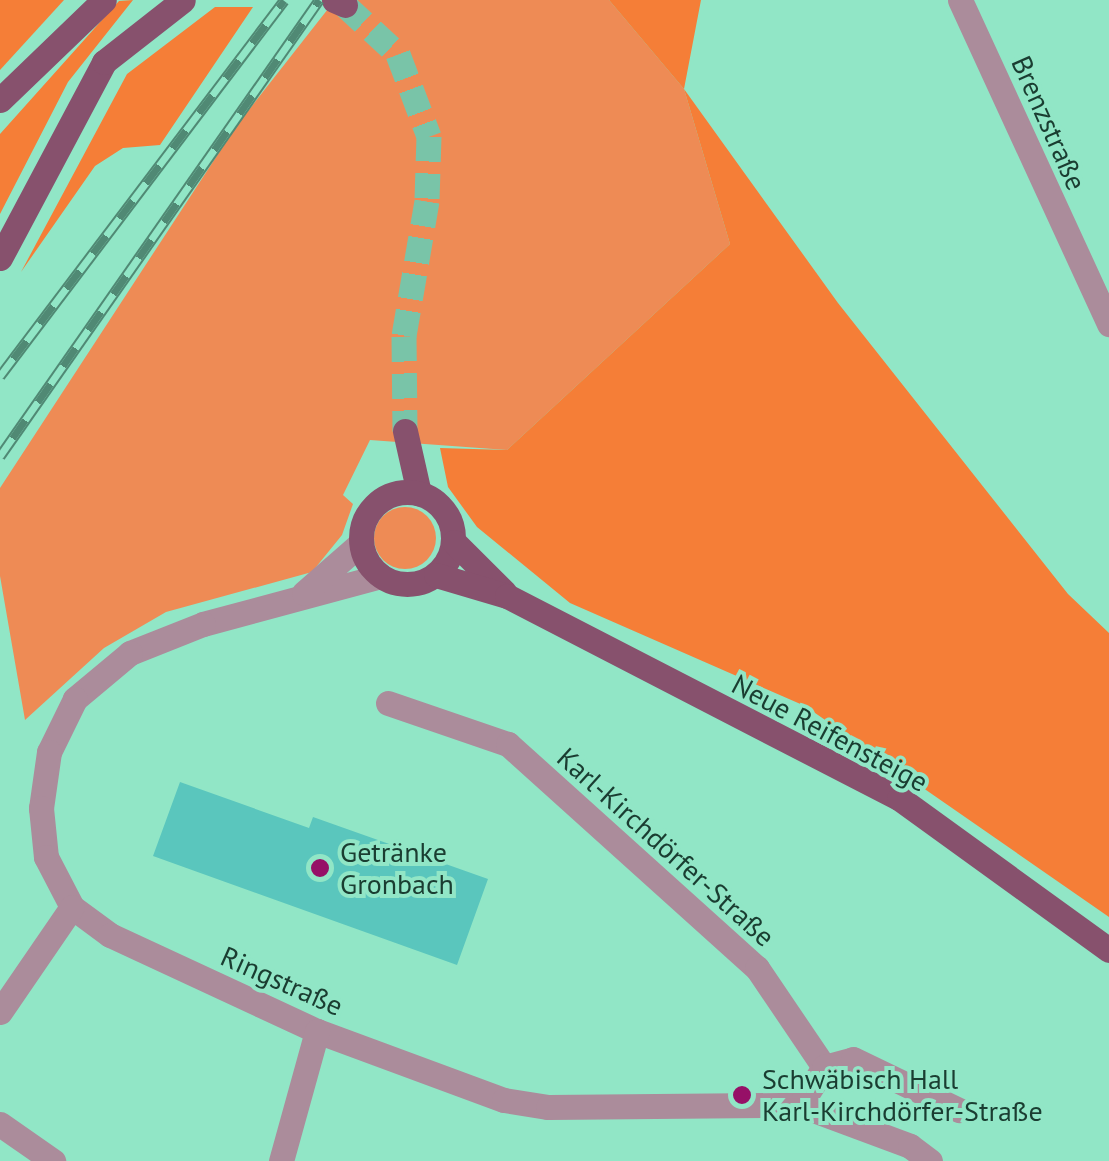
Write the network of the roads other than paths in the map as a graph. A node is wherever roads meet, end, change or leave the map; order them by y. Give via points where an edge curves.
1 (104, 0) edge
2 (183, 0) edge
3 (960, 0) edge
4 (0, 100) edge
5 (0, 258) edge
6 (1109, 324) edge
7 (406, 439) tunnel mouth
8 (407, 492) junction
9 (454, 542) junction
10 (361, 543) junction
11 (436, 575) junction
12 (381, 576) junction
13 (507, 596) junction
14 (296, 600) junction
15 (388, 702) dead end
16 (72, 907) junction
17 (1109, 950) edge
18 (0, 1012) edge
19 (317, 1031) junction
20 (824, 1066) junction
21 (800, 1105) junction
22 (960, 1110) dead end
23 (0, 1124) edge
24 (53, 1161) edge
25 (282, 1161) edge
26 (930, 1161) edge

1 - 4 main road
2 - 5 main road via 104,62
3 - 6 street, Brenzstraße
7 - 8 main road
8 - 9 main road via 445,511
8 - 10 main road via 366,517
9 - 11 main road
9 - 13 main road, Neue Reifensteige
10 - 12 main road
10 - 14 street, Ringstraße
11 - 12 main road via 408,584
11 - 13 main road, Neue Reifensteige
12 - 14 street, Ringstraße
13 - 17 main road, Neue Reifensteige via 899,798
14 - 16 street, Ringstraße via 130,653 75,699 50,752 41,808 46,857
15 - 20 street, Karl-Kirchdörfer-Straße via 508,744 757,968
16 - 18 street
16 - 19 street, Ringstraße via 110,935
19 - 21 street, Ringstraße via 519,1103
19 - 25 street
20 - 21 street
20 - 22 street via 853,1060
21 - 26 street, Ringstraße via 910,1146
23 - 24 street

